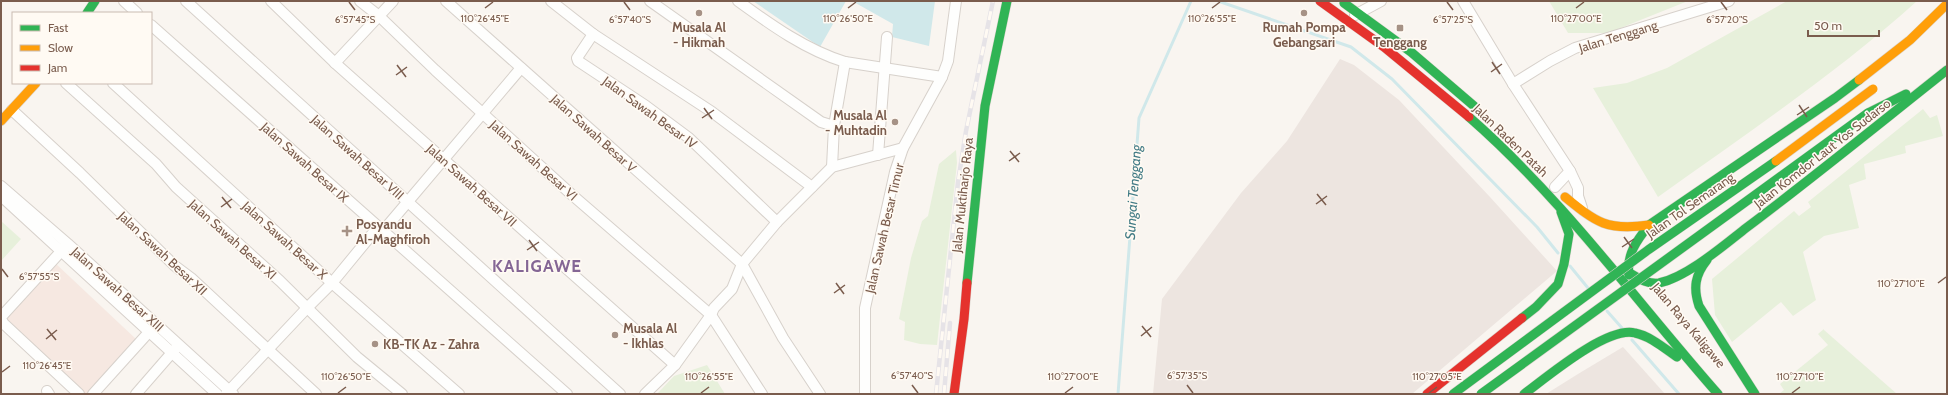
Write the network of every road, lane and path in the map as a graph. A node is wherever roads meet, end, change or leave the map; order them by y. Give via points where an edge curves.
1 (96, 1) edge
2 (124, 1) edge
3 (186, 1) edge
4 (271, 1) edge
5 (360, 1) edge
6 (393, 1) edge
7 (446, 1) edge
8 (552, 1) edge
9 (650, 1) edge
10 (738, 1) edge
11 (956, 1) edge
12 (1007, 1) edge
13 (1320, 1) edge
14 (1341, 1) edge
15 (1463, 1) edge
16 (1729, 1) edge
17 (1375, 2) edge
18 (1947, 4) edge
19 (88, 12) edge
20 (136, 12) edge
21 (1358, 12) junction
22 (379, 16) junction
23 (1349, 21) junction
24 (152, 26) edge
25 (593, 34) junction
26 (887, 37) dead end
27 (1910, 40) junction
28 (845, 62) junction
29 (334, 63) junction
30 (521, 68) junction
31 (886, 68) junction
32 (1887, 70) dead end
33 (1947, 70) edge
34 (942, 77) junction
35 (1938, 79) junction
36 (35, 84) edge
37 (67, 84) edge
38 (114, 84) edge
39 (1513, 84) junction
40 (1875, 86) dead end
41 (12, 110) junction
42 (482, 113) junction
43 (1482, 114) dead end
44 (1, 121) edge
45 (834, 126) junction
46 (903, 148) junction
47 (878, 155) junction
48 (444, 160) junction
49 (832, 167) junction
50 (1570, 171) junction
51 (1552, 184) joint
52 (1, 186) edge
53 (812, 187) junction
54 (1, 196) edge
55 (1565, 197) junction
56 (408, 202) junction
57 (1559, 205) junction
58 (1584, 213) junction
59 (777, 222) junction
60 (1649, 225) junction
61 (1591, 228) dead end
62 (381, 229) junction
63 (68, 244) junction
64 (1593, 246) junction
65 (61, 252) junction
66 (1711, 255) junction
67 (1620, 262) dead end
68 (742, 264) junction
69 (1628, 272) junction
70 (332, 283) junction
71 (1646, 293) dead end
72 (307, 308) junction
73 (712, 315) junction
74 (1657, 325) junction
75 (1676, 330) dead end
76 (149, 332) junction
77 (178, 345) junction
78 (266, 350) junction
79 (171, 353) junction
80 (675, 365) junction
81 (1694, 367) junction
82 (1711, 371) dead end
83 (1710, 385) junction
84 (1752, 390) edge
85 (229, 393) edge
86 (79, 394) edge
87 (94, 394) edge
88 (136, 394) edge
89 (217, 394) edge
90 (316, 394) edge
91 (402, 394) edge
92 (459, 394) edge
93 (567, 394) edge
94 (620, 394) edge
95 (645, 394) edge
96 (762, 394) edge
97 (820, 394) edge
98 (865, 394) edge
99 (954, 394) edge
100 (1427, 394) edge
101 (1453, 394) edge
102 (1481, 394) edge
103 (1524, 394) edge
104 (1715, 394) edge
105 (1718, 394) edge
106 (1759, 394) edge

1 - 19 main road
2 - 20 street
3 - 56 street, Jalan Sawah Besar VIII
4 - 29 street, Jalan Sawah Besar VII
5 - 22 street, Jalan Sawah Besar VI
6 - 22 street
7 - 30 street, Jalan Sawah Besar V
8 - 25 street
9 - 45 street via 821,122
10 - 28 street via 804,45
11 - 34 street, Jalan Sawah Besar Timur via 948,61
12 - 99 main road, Jalan Muktiharjo Raya via 986,106
13 - 23 main road, Jalan Raden Patah
14 - 21 main road, Jalan Raden Patah
15 - 39 street
16 - 39 street, Jalan Tenggang via 1575,48
17 - 21 street
18 - 27 main road
21 - 23 street
21 - 43 main road, Jalan Raden Patah via 1447,80
22 - 29 street
22 - 42 street, Jalan Sawah Besar VI
23 - 57 main road, Jalan Raden Patah via 1469,116
24 - 62 street, Jalan Sawah Besar IX
25 - 53 street via 712,112
25 - 59 street, Jalan Sawah Besar IV via 577,58 578,61 689,138
26 - 31 street
27 - 32 main road
27 - 60 main road via 1835,98
28 - 31 street
28 - 45 street
29 - 48 street, Jalan Sawah Besar VII
30 - 42 street
30 - 68 street, Jalan Sawah Besar V
31 - 34 street
31 - 47 street
33 - 35 main road, Jalan Komdor Laut Yos Sudarso
34 - 46 street, Jalan Sawah Besar Timur
35 - 66 main road, Jalan Komdor Laut Yos Sudarso via 1788,198
35 - 102 main road, bridge via 1868,113
36 - 41 main road
37 - 72 street, Jalan Sawah Besar XI via 156,164 176,187
38 - 70 street, Jalan Sawah Besar X
39 - 50 street
40 - 101 main road, Jalan Tol Semarang, bridge
41 - 44 main road
41 - 78 street, Jalan Sawah Besar XII
42 - 48 street
42 - 73 street, Jalan Sawah Besar VI via 571,194
45 - 49 street
46 - 47 street
46 - 98 street, Jalan Sawah Besar Timur via 895,172 865,308
47 - 49 street
48 - 56 street
48 - 80 street, Jalan Sawah Besar VII
49 - 53 street
50 - 51 street
50 - 58 street via 1578,188
51 - 55 main road, Jalan Raden Patah
52 - 63 street, Jalan Sawah Besar XIII
53 - 59 street
54 - 65 street, Jalan Sawah Besar XIII
55 - 58 main road
55 - 61 main road, Jalan Raden Patah
56 - 62 street
56 - 94 street, Jalan Sawah Besar VIII
57 - 64 main road, Jalan Raden Patah
57 - 100 main road via 1569,234 1558,284 1536,307
58 - 60 main road via 1606,227 1626,229
59 - 68 street
60 - 69 main road via 1631,252
62 - 70 street
62 - 93 street, Jalan Sawah Besar IX
63 - 65 street
63 - 77 street, Jalan Sawah Besar XIII
64 - 69 main road
64 - 74 main road, Jalan Raden Patah
65 - 76 street, Jalan Sawah Besar XIII
65 - 86 street via 1,319 24,344
66 - 69 main road via 1678,276 1658,283 1646,282
66 - 84 main road via 1697,273 1695,295 1704,317
67 - 69 main road
68 - 73 street via 732,289 714,308
68 - 97 street, Jalan Sawah Besar V via 784,338
69 - 71 main road, Jalan Raya Kaligawe
69 - 74 main road
70 - 72 street
70 - 92 street, Jalan Sawah Besar X
72 - 78 street
72 - 91 street, Jalan Sawah Besar XI via 357,357
73 - 80 street
73 - 96 street, Jalan Sawah Besar VI
74 - 81 main road
75 - 82 main road, Jalan Raya Kaligawe
76 - 79 street, Jalan Sawah Besar XIII
76 - 87 street
77 - 79 street
77 - 85 street, Jalan Sawah Besar XIII
78 - 85 street
78 - 90 street, Jalan Sawah Besar XII
79 - 88 street
79 - 89 street, Jalan Sawah Besar XIII
80 - 95 street
81 - 83 main road
81 - 103 main road via 1645,336 1634,332 1611,335 1604,337
83 - 104 main road
83 - 105 main road
84 - 106 main road

